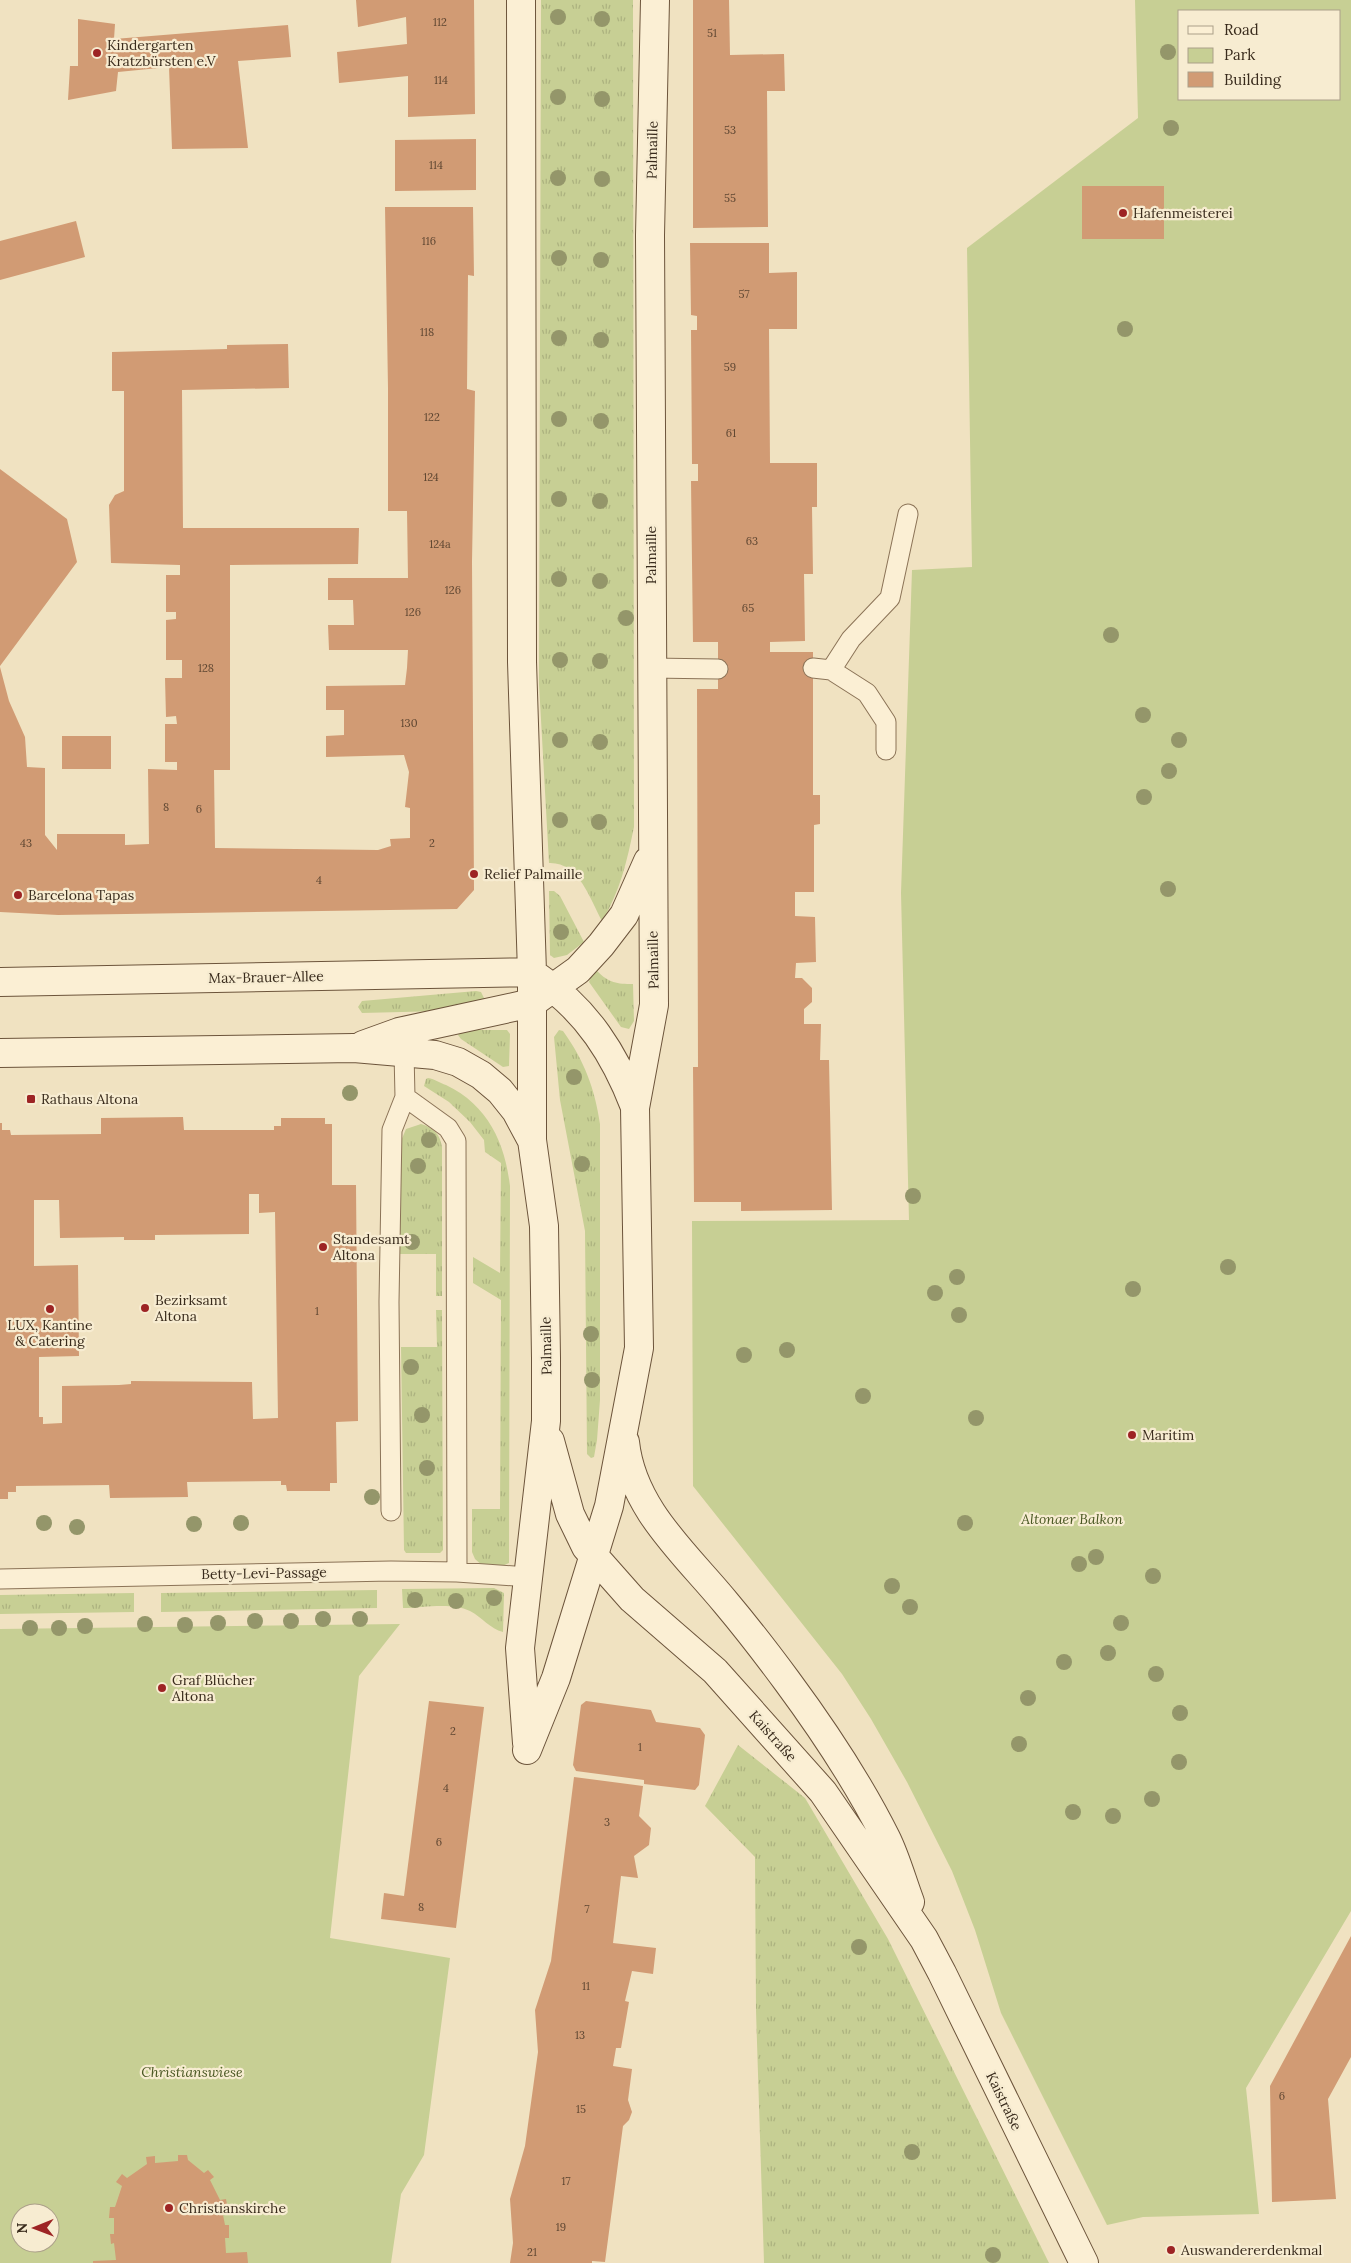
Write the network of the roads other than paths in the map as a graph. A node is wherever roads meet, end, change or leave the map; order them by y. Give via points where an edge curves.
1 (521, 0) edge
2 (655, 0) edge
3 (908, 514) dead end
4 (652, 668) junction
5 (718, 669) dead end
6 (886, 750) dead end
7 (652, 853) junction
8 (532, 972) junction
9 (0, 982) edge
10 (554, 987) junction
11 (532, 1003) junction
12 (354, 1048) junction
13 (404, 1052) junction
14 (0, 1053) edge
15 (405, 1097) junction
16 (635, 1108) junction
17 (532, 1140) junction
18 (546, 1421) junction
19 (624, 1428) junction
20 (610, 1506) junction
21 (391, 1512) dead end
22 (570, 1514) junction
23 (661, 1529) junction
24 (595, 1557) junction
25 (450, 1572) junction
26 (528, 1577) junction
27 (0, 1579) edge
28 (924, 1939) junction
29 (1084, 2263) edge

1 - 8 main road, Palmaille via 522,662
2 - 4 main road, Palmaille via 650,235
3 - 6 lane via 890,598 822,669 867,693 886,722
4 - 5 lane
4 - 7 main road, Palmaille
7 - 10 main road via 624,915 578,970
7 - 16 main road, Palmaille via 654,1005
8 - 9 main road, Max-Brauer-Allee
8 - 10 main road, Palmaille
8 - 11 main road, Palmaille
10 - 11 main road
10 - 16 main road, Palmaille via 611,1053
11 - 12 main road via 399,1032
11 - 17 main road, Palmaille
12 - 13 main road
12 - 14 main road
13 - 15 lane
13 - 17 main road via 458,1062 481,1075 516,1111
15 - 21 lane via 392,1130 389,1302
15 - 25 lane via 448,1128 456,1141
16 - 19 main road, Palmaille via 639,1348
17 - 18 main road, Palmaille via 544,1226
18 - 22 main road, Palmaille
18 - 26 main road, Palmaille
19 - 20 main road, Palmaille
19 - 23 main road, Kaistraße via 626,1451 635,1483
20 - 22 main road, Palmaille
20 - 23 main road, Kaistraße via 627,1510
20 - 24 main road, Palmaille
22 - 24 main road, Palmaille via 580,1537
22 - 26 main road, Palmaille via 546,1534
23 - 28 main road, Kaistraße via 726,1603 842,1758 887,1840
24 - 26 main road, Palmaille via 556,1678 527,1750 520,1648
24 - 28 main road, Kaistraße via 632,1599 715,1671 823,1792
25 - 26 lane, Betty-Levi-Passage
25 - 27 lane, Betty-Levi-Passage via 148,1574
28 - 29 main road, Kaistraße

